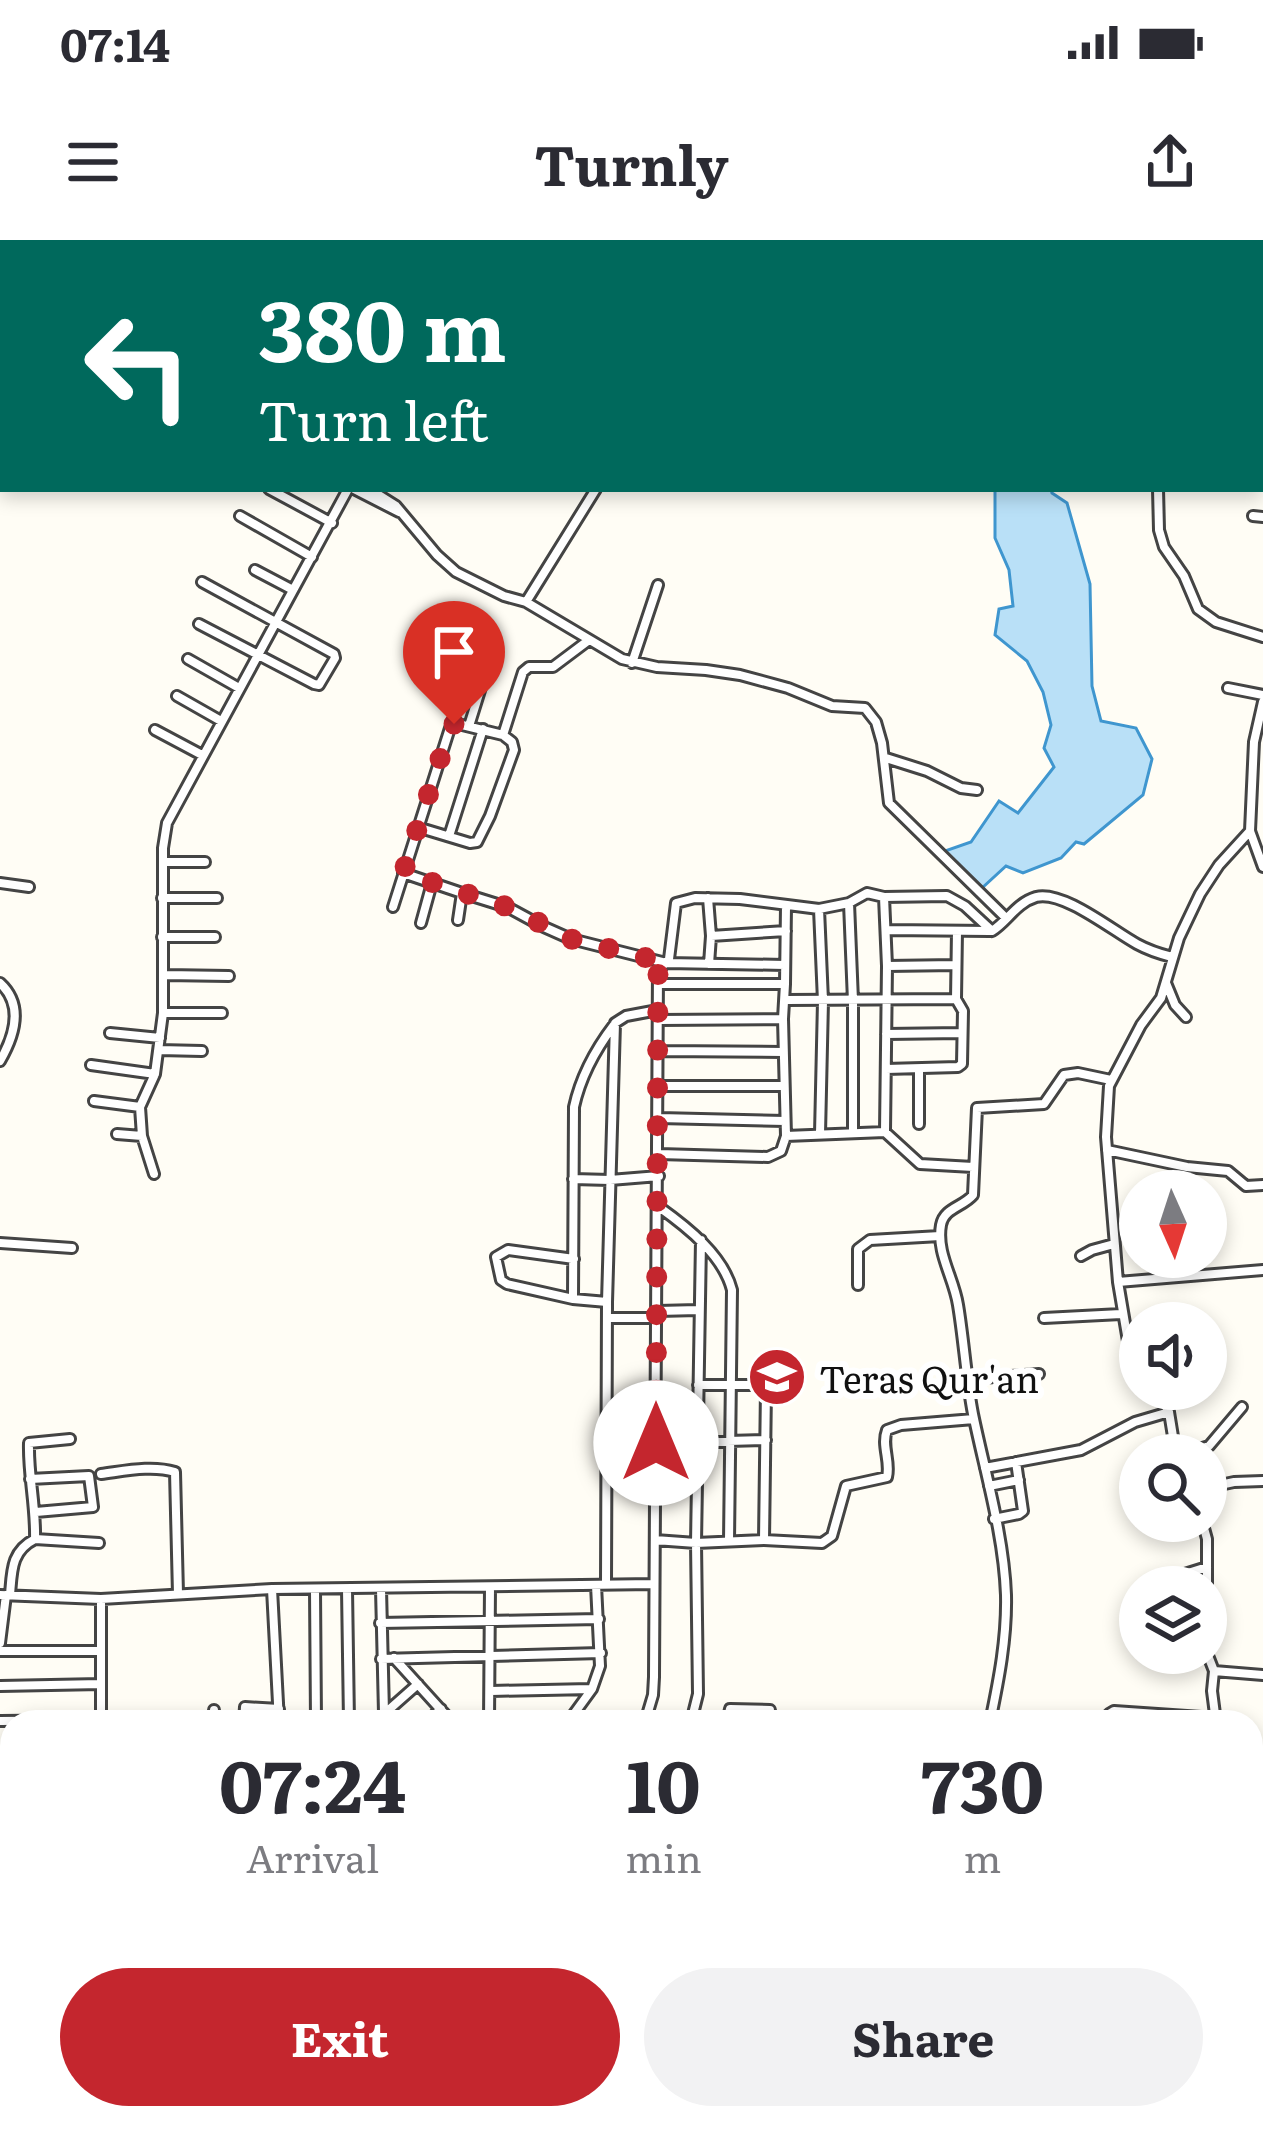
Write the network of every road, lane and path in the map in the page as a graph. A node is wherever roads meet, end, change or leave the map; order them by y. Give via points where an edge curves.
1 (275, 492) edge
2 (349, 492) edge
3 (357, 492) edge
4 (374, 492) edge
5 (594, 492) edge
6 (1158, 492) edge
7 (401, 513) junction
8 (240, 516) dead end
9 (332, 523) junction
10 (312, 557) junction
11 (255, 570) dead end
12 (202, 582) dead end
13 (658, 585) dead end
14 (292, 590) junction
15 (526, 602) junction
16 (199, 624) dead end
17 (274, 624) junction
18 (1263, 637) edge
19 (589, 640) junction
20 (258, 655) junction
21 (188, 659) dead end
22 (632, 663) junction
23 (487, 668) dead end
24 (239, 688) junction
25 (1228, 688) dead end
26 (177, 696) dead end
27 (1263, 699) edge
28 (221, 721) junction
29 (469, 726) junction
30 (483, 729) junction
31 (155, 730) dead end
32 (503, 735) junction
33 (202, 755) junction
34 (886, 758) junction
35 (977, 790) dead end
36 (417, 827) junction
37 (1250, 831) junction
38 (448, 836) junction
39 (163, 862) junction
40 (205, 862) dead end
41 (1263, 867) edge
42 (403, 873) junction
43 (0, 883) edge
44 (432, 884) junction
45 (29, 887) dead end
46 (462, 893) junction
47 (884, 897) junction
48 (162, 898) junction
49 (217, 898) dead end
50 (708, 898) junction
51 (849, 903) junction
52 (393, 907) dead end
53 (786, 907) junction
54 (819, 909) junction
55 (1006, 918) junction
56 (458, 920) dead end
57 (421, 923) dead end
58 (886, 930) junction
59 (786, 931) junction
60 (957, 931) junction
61 (992, 931) junction
62 (711, 936) junction
63 (214, 937) dead end
64 (162, 938) junction
65 (1172, 957) junction
66 (667, 963) junction
67 (709, 964) junction
68 (785, 964) junction
69 (956, 965) junction
70 (886, 966) junction
71 (165, 975) junction
72 (229, 976) dead end
73 (0, 983) edge
74 (1166, 983) junction
75 (658, 984) junction
76 (785, 984) junction
77 (956, 999) junction
78 (786, 1000) junction
79 (823, 1001) junction
80 (853, 1001) junction
81 (886, 1001) junction
82 (163, 1012) junction
83 (222, 1013) dead end
84 (659, 1015) junction
85 (1186, 1017) dead end
86 (783, 1019) junction
87 (615, 1024) junction
88 (110, 1033) dead end
89 (886, 1034) junction
90 (962, 1034) junction
91 (160, 1039) junction
92 (159, 1050) junction
93 (202, 1051) dead end
94 (659, 1052) junction
95 (783, 1052) junction
96 (0, 1061) edge
97 (91, 1065) dead end
98 (886, 1069) junction
99 (919, 1069) junction
100 (155, 1074) junction
101 (1111, 1080) junction
102 (784, 1086) junction
103 (659, 1087) junction
104 (94, 1101) dead end
105 (140, 1107) junction
106 (659, 1118) junction
107 (785, 1121) junction
108 (919, 1124) dead end
109 (885, 1132) junction
110 (853, 1133) junction
111 (117, 1134) dead end
112 (820, 1134) junction
113 (142, 1136) junction
114 (786, 1136) junction
115 (1107, 1150) junction
116 (659, 1154) junction
117 (973, 1167) junction
118 (154, 1174) dead end
119 (658, 1176) junction
120 (573, 1179) junction
121 (610, 1180) junction
122 (1263, 1186) edge
123 (658, 1207) junction
124 (940, 1236) junction
125 (701, 1240) junction
126 (0, 1244) edge
127 (1114, 1244) junction
128 (72, 1248) dead end
129 (1081, 1256) dead end
130 (574, 1259) junction
131 (1263, 1270) edge
132 (1118, 1282) junction
133 (858, 1285) dead end
134 (573, 1299) junction
135 (607, 1302) junction
136 (1120, 1302) edge
137 (698, 1310) junction
138 (657, 1314) junction
139 (1119, 1314) edge
140 (608, 1318) junction
141 (1044, 1318) dead end
142 (1039, 1374) dead end
143 (967, 1378) junction
144 (732, 1384) junction
145 (698, 1385) junction
146 (1242, 1407) dead end
147 (1169, 1412) joint
148 (974, 1419) junction
149 (1174, 1434) edge
150 (1219, 1434) edge
151 (70, 1439) dead end
152 (766, 1440) junction
153 (732, 1442) junction
154 (656, 1443) junction
155 (698, 1443) junction
156 (656, 1456) junction
157 (607, 1457) junction
158 (1016, 1462) junction
159 (986, 1468) junction
160 (101, 1474) dead end
161 (30, 1479) junction
162 (1019, 1480) junction
163 (1263, 1481) edge
164 (1227, 1484) edge
165 (988, 1486) junction
166 (36, 1512) junction
167 (994, 1519) junction
168 (35, 1539) junction
169 (655, 1540) junction
170 (764, 1540) junction
171 (729, 1541) junction
172 (99, 1543) dead end
173 (696, 1543) junction
174 (654, 1584) junction
175 (601, 1585) junction
176 (490, 1587) junction
177 (272, 1589) junction
178 (347, 1589) junction
179 (381, 1589) junction
180 (315, 1590) junction
181 (178, 1594) junction
182 (4, 1595) edge
183 (101, 1600) junction
184 (599, 1619) junction
185 (489, 1620) junction
186 (380, 1623) junction
187 (0, 1647) edge
188 (100, 1651) junction
189 (601, 1653) junction
190 (490, 1655) junction
191 (394, 1658) junction
192 (381, 1659) junction
193 (1227, 1672) edge
194 (1214, 1674) edge
195 (1263, 1675) edge
196 (101, 1684) junction
197 (418, 1684) junction
198 (0, 1686) edge
199 (592, 1689) junction
200 (491, 1691) junction
201 (278, 1709) joint
202 (441, 1709) edge
203 (101, 1710) edge
204 (245, 1710) edge
205 (316, 1710) edge
206 (349, 1710) edge
207 (384, 1710) edge
208 (388, 1710) edge
209 (490, 1710) edge
210 (577, 1710) edge
211 (649, 1710) edge
212 (694, 1710) edge
213 (730, 1710) edge
214 (770, 1710) dead end
215 (993, 1710) edge
216 (1215, 1710) edge

1 - 9 street
2 - 9 street
3 - 7 street
4 - 7 street
5 - 15 street
6 - 18 street via 1164,547 1198,609
7 - 15 street via 457,572
8 - 10 street
9 - 10 street
10 - 14 street
11 - 14 street
12 - 17 street
13 - 22 street
14 - 17 street
15 - 19 street
16 - 20 street
17 - 20 street
17 - 20 street via 335,658 316,685
19 - 22 street
19 - 32 street via 553,667 523,672
20 - 24 street
21 - 24 street
22 - 34 street via 740,675 832,706 865,708
23 - 29 street
24 - 28 street
25 - 27 street
26 - 28 street
27 - 37 street
28 - 33 street
29 - 30 street
29 - 36 street via 450,728
30 - 32 street
30 - 38 street
31 - 33 street
32 - 38 street via 514,750 481,838 470,844
33 - 39 street via 167,823
34 - 35 street
34 - 55 street via 893,809
36 - 38 street
36 - 42 street
37 - 41 street
37 - 65 street via 1200,894
39 - 40 street
39 - 48 street
42 - 44 street
42 - 52 street
43 - 45 street
44 - 46 street
44 - 57 street
46 - 56 street
46 - 66 street via 571,939
47 - 51 street via 867,893
47 - 58 street
47 - 61 street via 951,898
48 - 49 street
48 - 64 street
50 - 53 street
50 - 62 street
50 - 66 street via 673,907
51 - 54 street
51 - 80 street
53 - 54 street
53 - 59 street
54 - 79 street
55 - 61 street
55 - 65 street via 1032,898 1058,898
58 - 60 street
58 - 70 street
59 - 62 street
59 - 68 street
60 - 61 street
60 - 69 street
62 - 67 street
63 - 64 street
64 - 71 street
65 - 74 street
66 - 67 street
66 - 75 street
67 - 68 street
68 - 76 street
69 - 70 street
69 - 77 street
70 - 81 street
71 - 72 street
71 - 82 street
73 - 96 street via 16,1009
74 - 85 street
74 - 101 street
75 - 76 street
75 - 84 street
76 - 78 street
77 - 81 street
77 - 90 street
78 - 79 street
78 - 86 street
79 - 80 street
79 - 112 street
80 - 81 street
80 - 110 street
81 - 89 street
82 - 83 street
82 - 91 street
84 - 86 street
84 - 87 street
84 - 94 street
86 - 95 street
87 - 120 street via 578,1090
87 - 121 street
88 - 91 street
89 - 90 street
89 - 98 street
90 - 99 street via 961,1066
91 - 92 street
92 - 93 street
92 - 100 street
94 - 95 street
94 - 103 street
95 - 102 street
97 - 100 street
98 - 99 street
98 - 109 street
99 - 108 street
100 - 105 street
101 - 115 street
101 - 117 street via 1070,1074 1044,1104 976,1108
102 - 103 street
102 - 107 street
103 - 106 street
104 - 105 street
105 - 113 street
106 - 107 street
106 - 116 street
107 - 114 street
109 - 110 street
109 - 117 street via 920,1164
110 - 112 street
111 - 113 street
112 - 114 street
113 - 118 street
114 - 116 street via 781,1151 768,1156
115 - 122 street via 1228,1171 1246,1186
115 - 127 street
116 - 119 street
117 - 124 street via 973,1195 944,1215
119 - 121 street
119 - 123 street
120 - 121 street
120 - 130 street
121 - 135 street
123 - 125 street
123 - 138 street
124 - 133 street via 861,1244
124 - 143 street
125 - 137 street
125 - 144 street via 732,1290
126 - 128 street
127 - 129 street
127 - 132 street
130 - 134 street
130 - 134 street via 508,1250 496,1257 507,1284
131 - 132 street
132 - 136 street
134 - 135 street
135 - 140 street
137 - 138 street
137 - 145 street
138 - 140 street
138 - 154 street
139 - 141 street
140 - 157 street
142 - 143 street
143 - 148 street
144 - 145 street
144 - 152 street via 766,1388
144 - 153 street
145 - 155 street
146 - 150 street
147 - 149 street
147 - 158 street via 1081,1450
148 - 159 street
148 - 170 street via 887,1430 887,1477 846,1486 828,1541
151 - 161 street via 29,1443
152 - 153 street
152 - 170 street
153 - 155 street
153 - 171 street
154 - 155 street
154 - 156 street
155 - 173 street
156 - 157 street
156 - 169 street
157 - 175 street
158 - 159 street
158 - 162 street
159 - 165 street
160 - 181 street via 175,1472
161 - 166 street
161 - 166 street via 88,1476 93,1507
162 - 165 street
162 - 167 street via 1022,1513
163 - 164 street
165 - 167 street
166 - 168 street
167 - 215 street via 1006,1591
168 - 172 street
168 - 182 street via 21,1546
169 - 173 street
169 - 174 street
170 - 171 street
171 - 173 street
173 - 212 street
174 - 175 street
174 - 211 street
175 - 176 street
175 - 184 street
176 - 179 street
176 - 185 street
177 - 180 street
177 - 181 street
177 - 201 street
178 - 179 street
178 - 180 street
178 - 206 street
179 - 186 street
180 - 205 street
181 - 183 street
182 - 183 street
182 - 187 street
183 - 188 street
184 - 185 street
184 - 189 street
185 - 186 street
185 - 190 street
186 - 192 street
187 - 188 street
188 - 196 street
189 - 190 street
189 - 199 street
190 - 191 street
190 - 200 street
191 - 192 street
191 - 197 street
192 - 207 street
193 - 195 street
194 - 216 street
196 - 198 street
196 - 203 street
197 - 202 street
197 - 208 street
199 - 200 street
199 - 210 street
200 - 209 street
201 - 204 street
213 - 214 street

